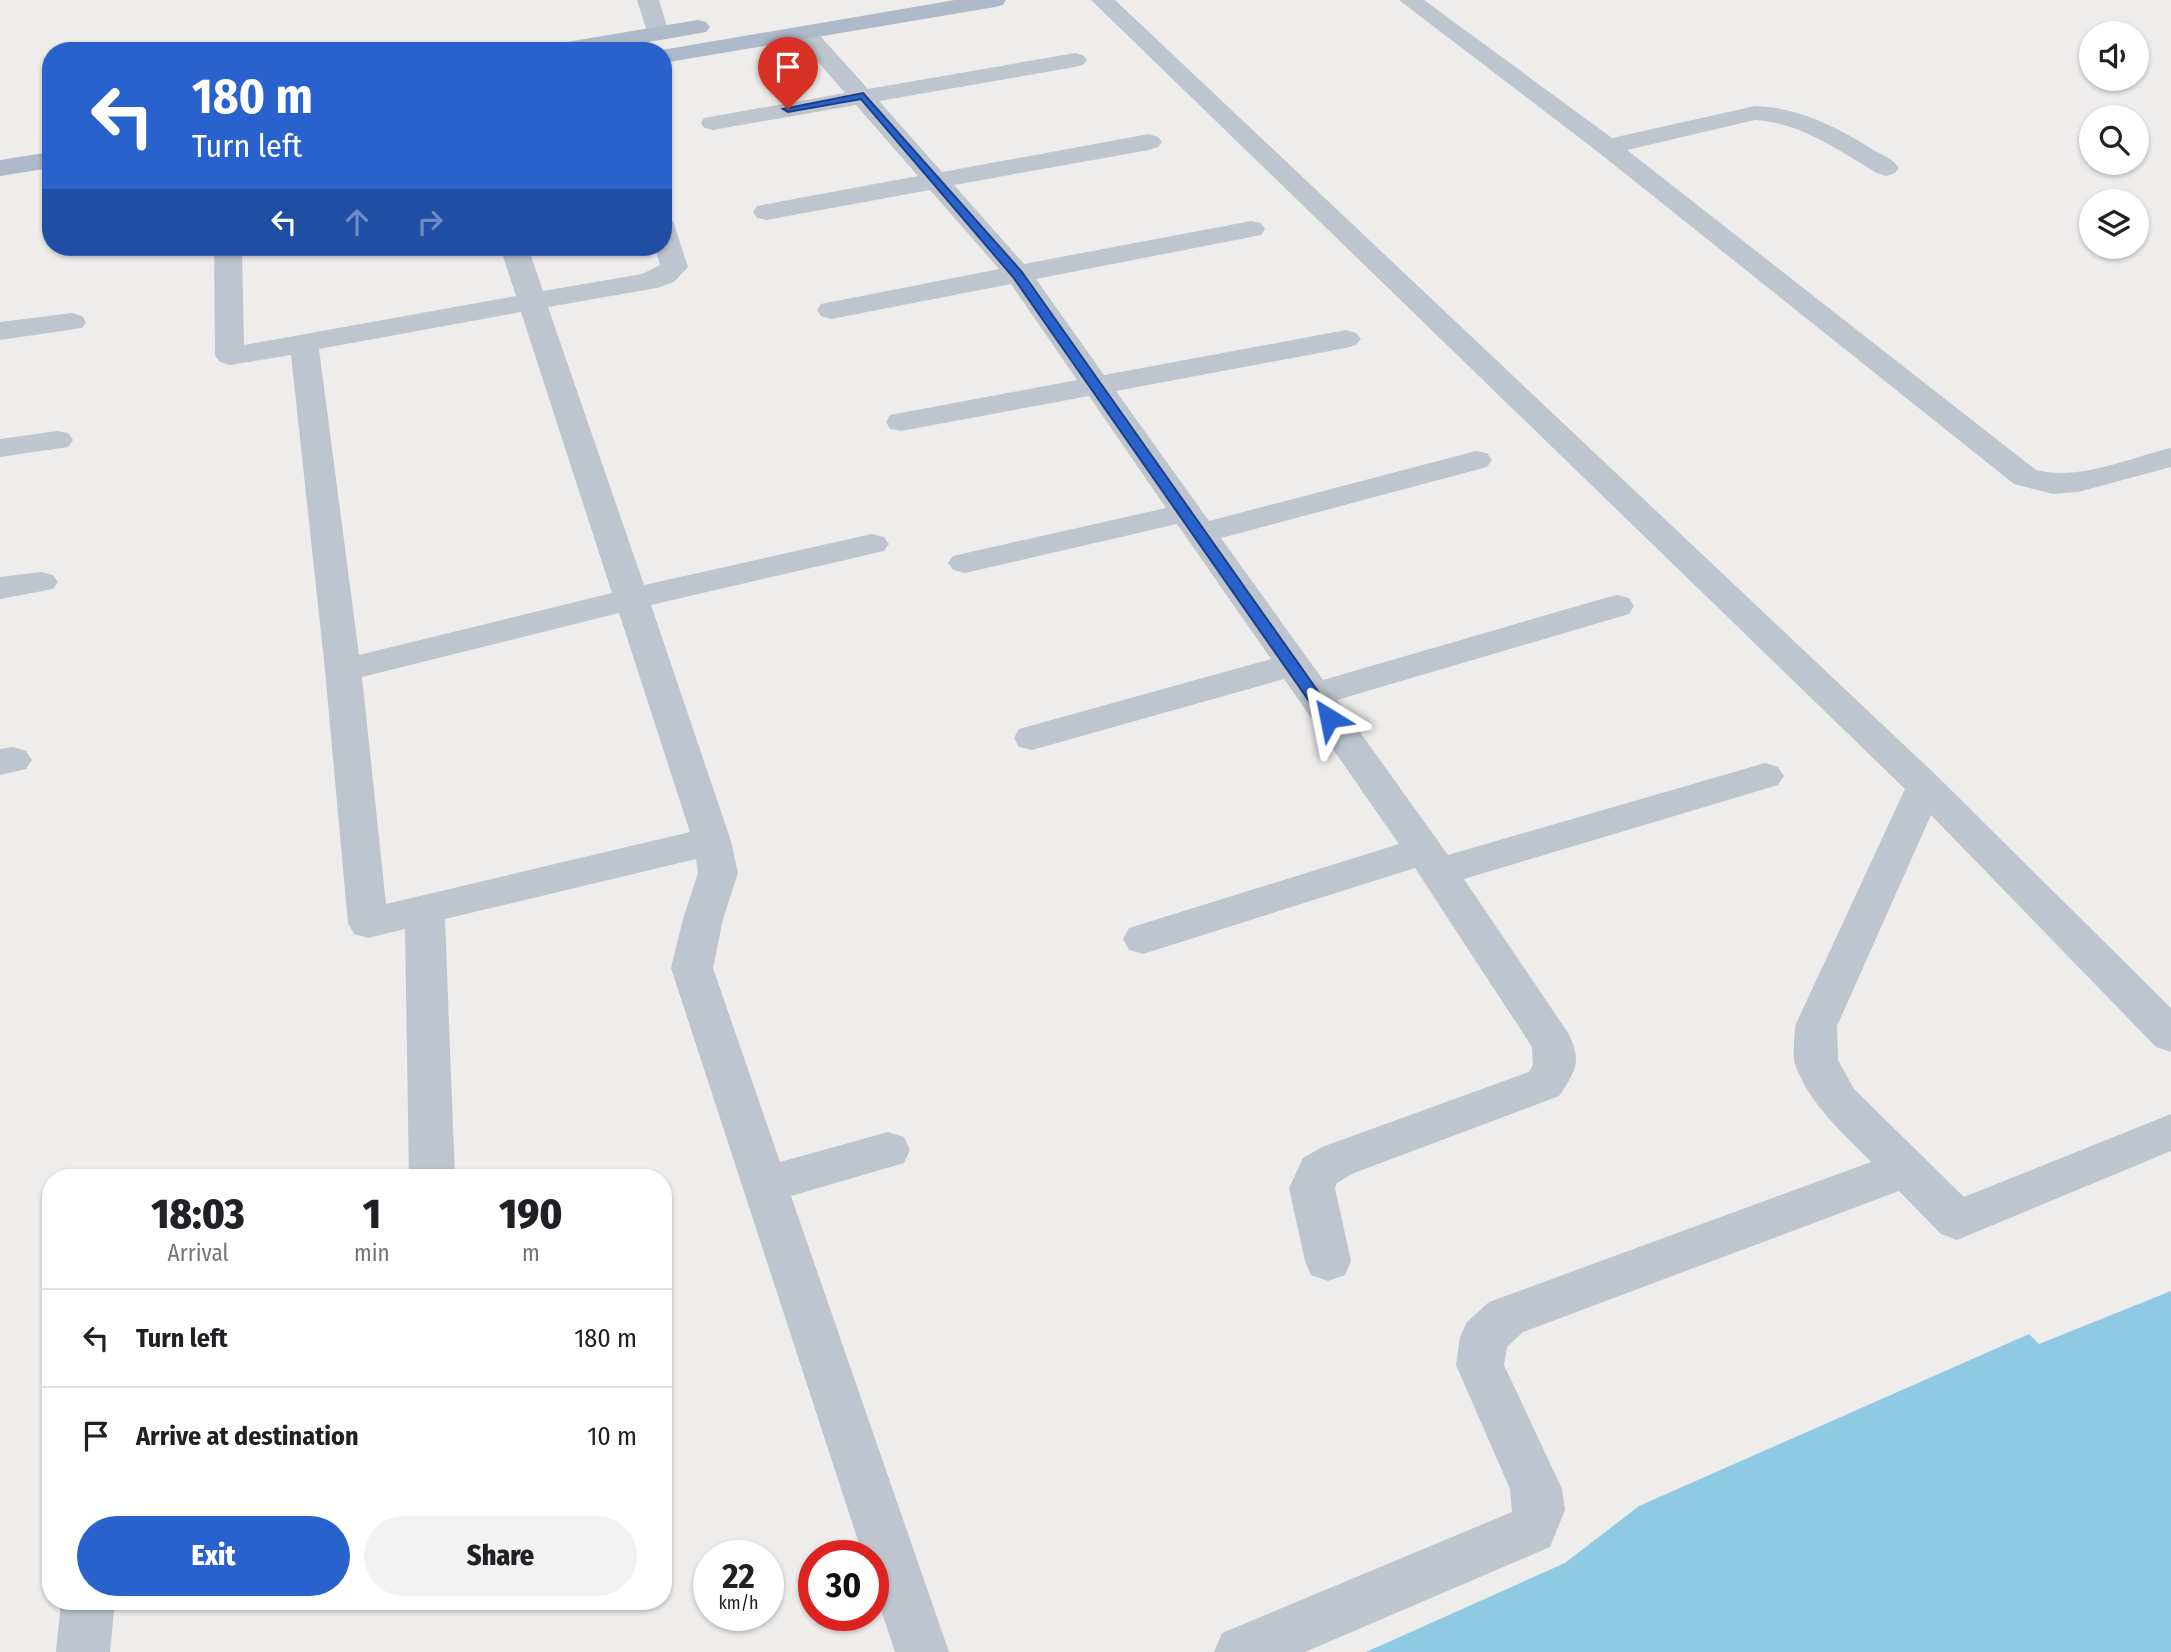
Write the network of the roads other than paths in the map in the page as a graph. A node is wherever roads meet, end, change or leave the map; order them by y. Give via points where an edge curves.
1 (648, 0) edge
2 (865, 0) edge
3 (995, 0) edge
4 (1102, 0) edge
5 (1410, 0) edge
6 (657, 33) junction
7 (805, 33) junction
8 (606, 42) edge
9 (672, 55) edge
10 (1074, 60) dead end
11 (863, 96) junction
12 (713, 123) dead end
13 (1149, 142) dead end
14 (1607, 147) junction
15 (42, 161) edge
16 (0, 168) edge
17 (1886, 168) dead end
18 (937, 180) junction
19 (766, 212) dead end
20 (1251, 229) dead end
21 (228, 256) edge
22 (517, 256) edge
23 (671, 256) edge
24 (1017, 274) junction
25 (531, 299) junction
26 (831, 310) dead end
27 (72, 321) dead end
28 (0, 331) edge
29 (1346, 339) dead end
30 (304, 344) junction
31 (1095, 384) junction
32 (901, 422) dead end
33 (57, 440) dead end
34 (0, 448) edge
35 (2170, 459) edge
36 (1476, 460) dead end
37 (1192, 523) junction
38 (872, 544) dead end
39 (965, 563) dead end
40 (41, 582) dead end
41 (0, 588) edge
42 (631, 599) junction
43 (1617, 607) dead end
44 (1292, 665) junction
45 (343, 670) junction
46 (1313, 695) junction
47 (1032, 738) dead end
48 (1765, 776) dead end
49 (1924, 786) junction
50 (712, 841) junction
51 (1431, 862) junction
52 (425, 910) junction
53 (1143, 939) dead end
54 (2171, 1035) edge
55 (2171, 1132) edge
56 (888, 1150) dead end
57 (1908, 1168) junction
58 (432, 1169) edge
59 (763, 1185) junction
60 (1328, 1261) dead end
61 (87, 1610) edge
62 (83, 1652) edge
63 (922, 1652) edge
64 (1241, 1652) edge

1 - 6 street
2 - 6 main road
3 - 7 main road
4 - 49 street
5 - 14 street
6 - 8 main road
7 - 9 main road
7 - 11 street
10 - 11 street
11 - 12 street
11 - 18 street
13 - 18 street
14 - 17 street via 1755,113 1779,113 1803,119
14 - 35 street via 2025,477 2053,484 2078,482
15 - 16 main road
18 - 19 street
18 - 24 street
20 - 24 street
21 - 30 street via 229,356
22 - 25 street
23 - 25 street via 674,267 647,282
24 - 26 street
24 - 31 street
25 - 30 street
25 - 42 street
27 - 28 street
29 - 31 street
30 - 45 street
31 - 32 street
31 - 37 street
33 - 34 street
36 - 37 street
37 - 39 street
37 - 44 street
38 - 42 street
40 - 41 street
42 - 45 street
42 - 50 street
43 - 46 street
44 - 46 street
44 - 47 street
45 - 52 street via 368,923
46 - 51 street
48 - 51 street
49 - 54 street
49 - 57 street via 1816,1026 1816,1062 1839,1101
50 - 52 street
50 - 59 street via 718,873 692,968
51 - 53 street
51 - 60 street via 1553,1045 1555,1068 1544,1084 1319,1171 1312,1188
52 - 58 street
55 - 57 street via 1957,1220
56 - 59 street
57 - 64 street via 1506,1317 1483,1337 1480,1365 1536,1489 1539,1510 1532,1529
59 - 63 street
61 - 62 street

